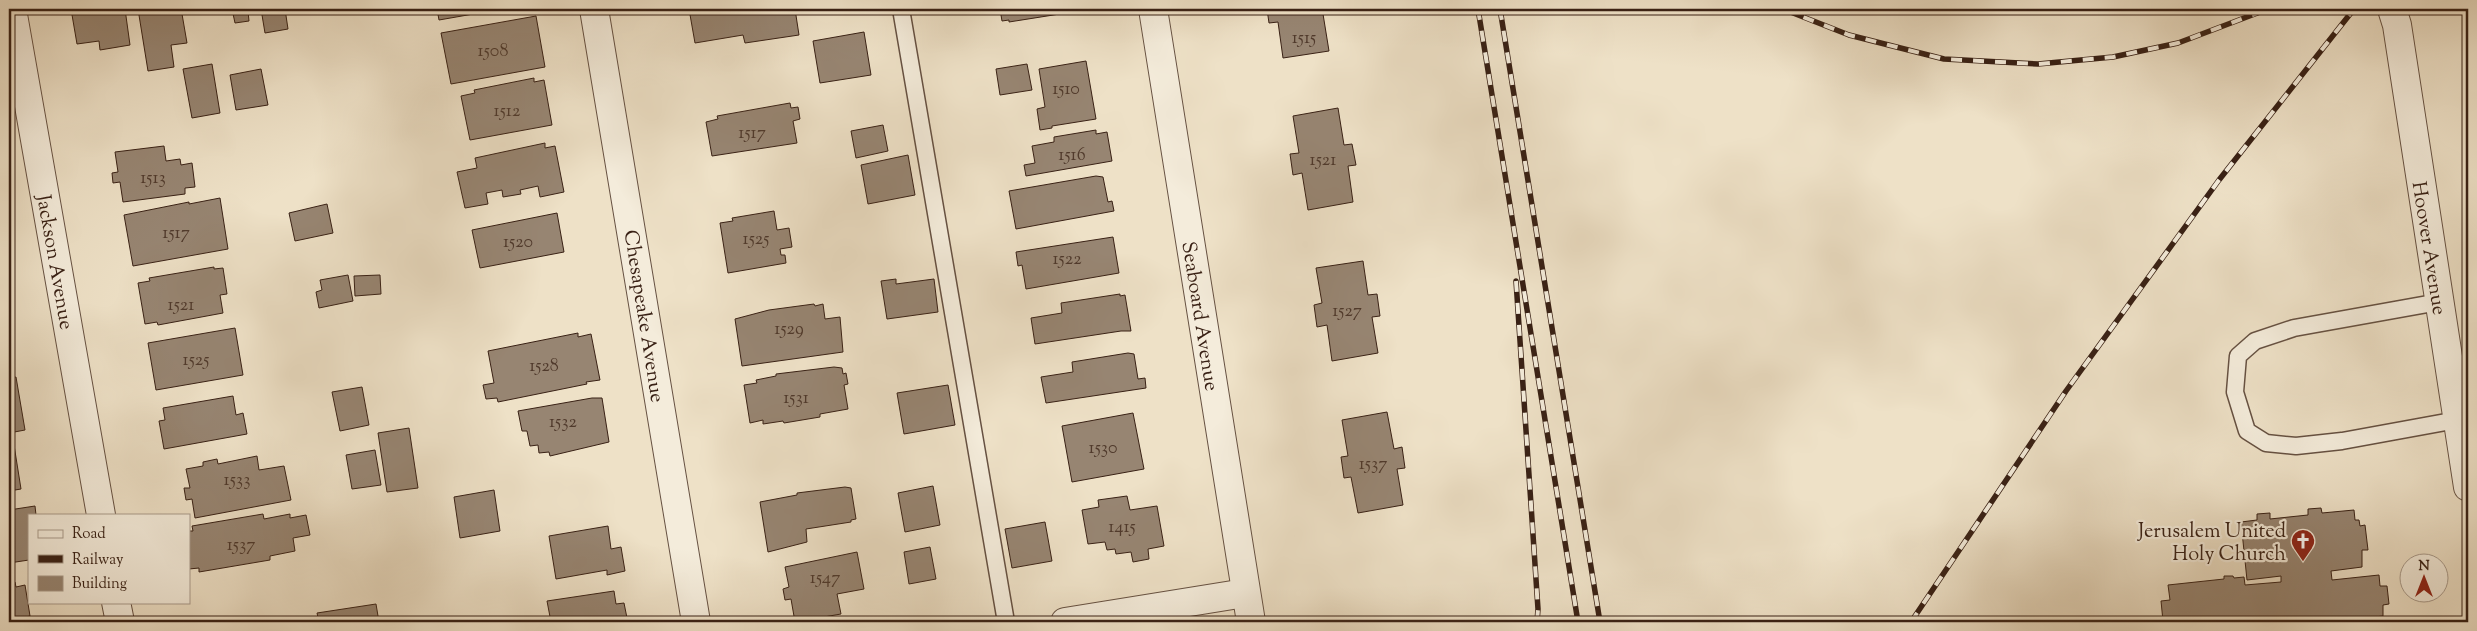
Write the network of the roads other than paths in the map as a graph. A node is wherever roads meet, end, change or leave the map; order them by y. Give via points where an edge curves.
1 (12, 9) edge
2 (594, 9) edge
3 (901, 9) edge
4 (1153, 9) edge
5 (2392, 9) edge
6 (2439, 302) junction
7 (2462, 419) edge
8 (2468, 487) edge
9 (101, 514) edge
10 (1246, 593) junction
11 (116, 604) edge
12 (120, 622) edge
13 (696, 622) edge
14 (1006, 622) edge
15 (1065, 622) edge
16 (1251, 622) edge

1 - 9 street, Jackson Avenue
2 - 13 street, Chesapeake Avenue
3 - 14 lane
4 - 10 street, Seaboard Avenue
5 - 6 street, Hoover Avenue
6 - 7 street, Hoover Avenue
6 - 7 lane via 2294,328 2255,341 2238,356 2234,392 2247,431 2266,443 2296,446 2342,441
7 - 8 street, Hoover Avenue
10 - 15 street
10 - 16 street, Seaboard Avenue
11 - 12 street

